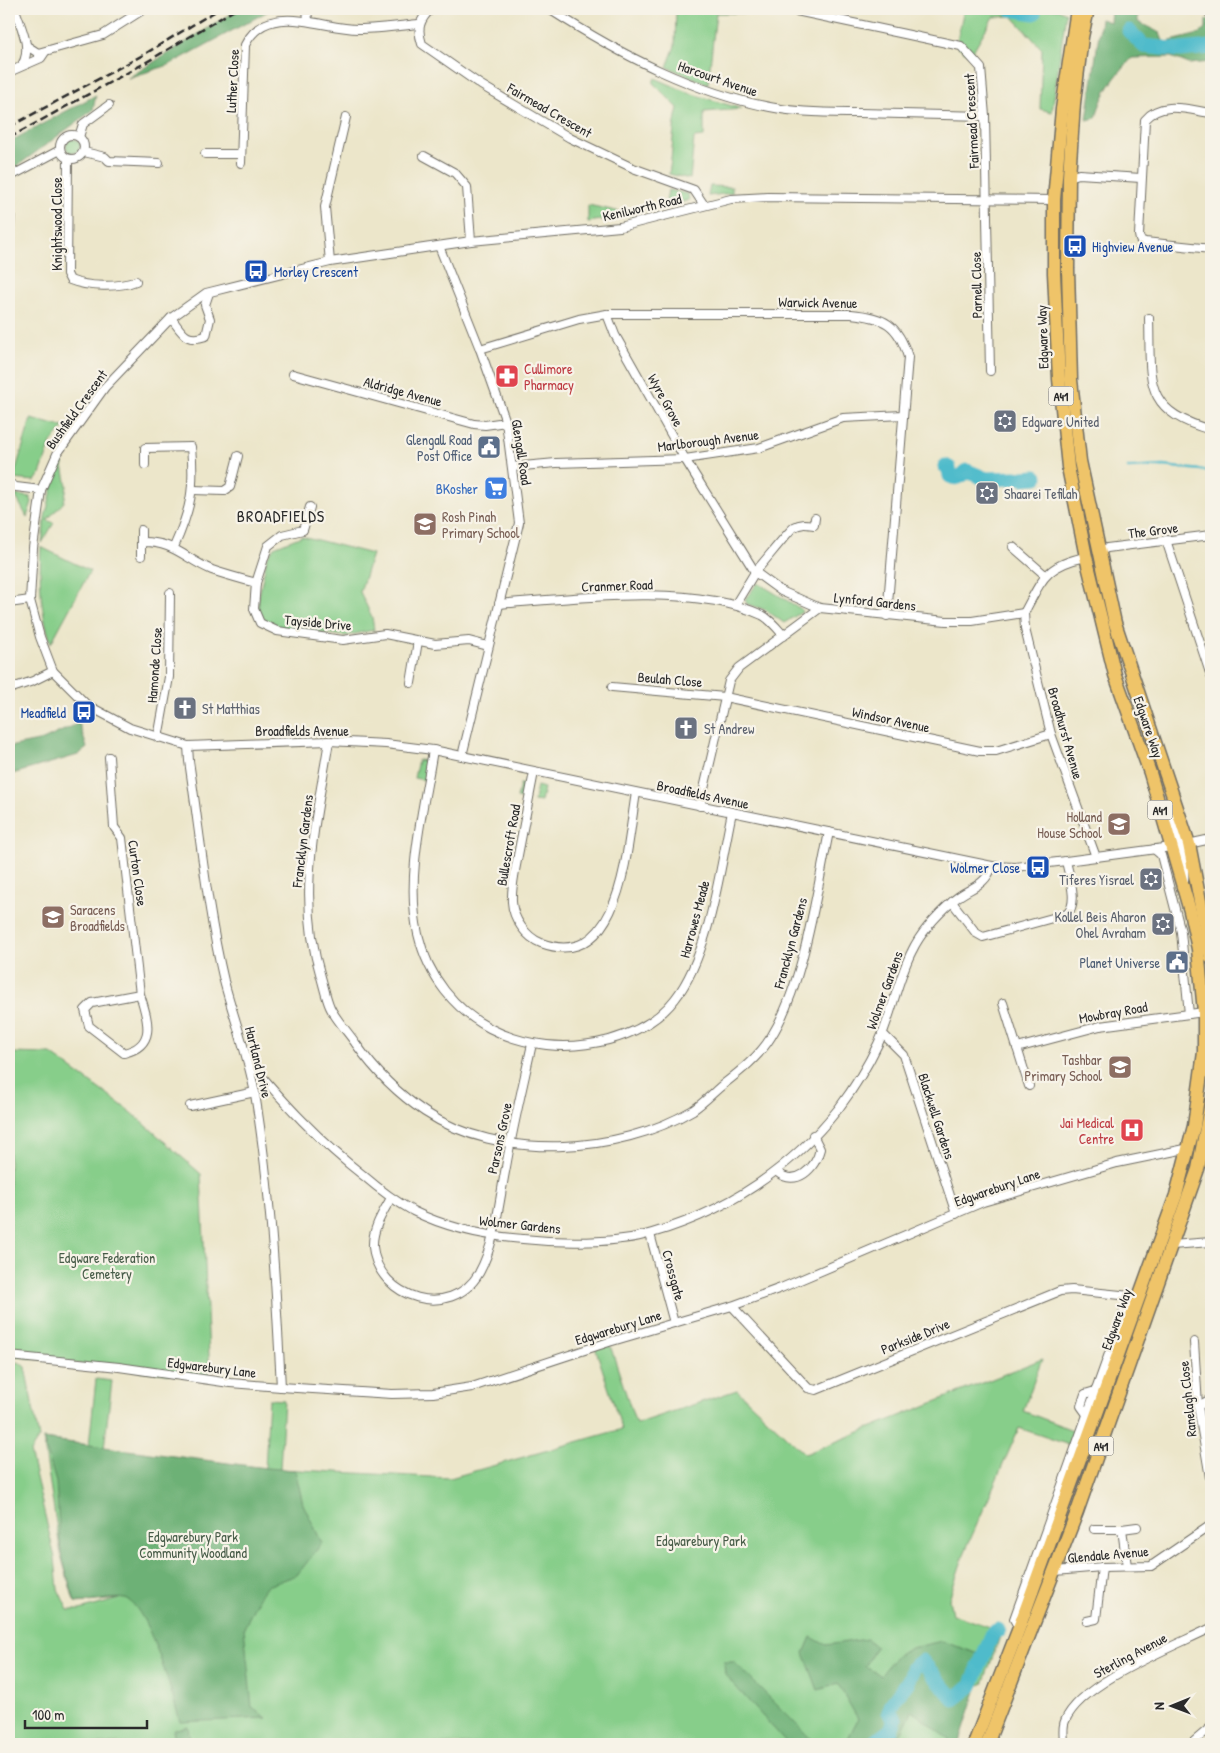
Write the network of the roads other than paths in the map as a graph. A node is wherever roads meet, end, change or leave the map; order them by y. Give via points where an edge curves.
1 (15, 9) edge
2 (144, 9) edge
3 (307, 9) edge
4 (431, 9) edge
5 (549, 9) edge
6 (787, 9) edge
7 (1076, 9) edge
8 (1088, 9) edge
9 (1206, 9) edge
10 (1211, 15) edge
11 (308, 20) junction
12 (419, 24) junction
13 (27, 46) junction
14 (45, 52) junction
15 (22, 65) junction
16 (9, 72) edge
17 (109, 104) dead end
18 (1211, 113) edge
19 (985, 116) junction
20 (346, 118) dead end
21 (79, 137) junction
22 (60, 150) junction
23 (84, 152) junction
24 (205, 154) dead end
25 (241, 154) junction
26 (424, 156) dead end
27 (68, 159) junction
28 (159, 163) dead end
29 (241, 163) dead end
30 (9, 177) edge
31 (1069, 177) junction
32 (1140, 178) junction
33 (9, 194) edge
34 (987, 199) junction
35 (1054, 200) junction
36 (704, 205) junction
37 (472, 241) junction
38 (439, 246) junction
39 (1211, 249) edge
40 (9, 255) edge
41 (330, 262) junction
42 (136, 281) dead end
43 (209, 292) junction
44 (607, 314) junction
45 (171, 318) junction
46 (1148, 318) dead end
47 (480, 349) junction
48 (990, 371) dead end
49 (293, 374) dead end
50 (903, 415) junction
51 (506, 422) junction
52 (1211, 430) edge
53 (238, 456) dead end
54 (685, 459) junction
55 (145, 465) dead end
56 (512, 467) junction
57 (9, 484) edge
58 (41, 490) junction
59 (193, 490) junction
60 (310, 507) dead end
61 (815, 518) dead end
62 (141, 530) dead end
63 (1211, 536) edge
64 (1166, 540) junction
65 (141, 542) junction
66 (174, 547) junction
67 (1013, 547) dead end
68 (1099, 552) junction
69 (141, 556) dead end
70 (1086, 557) junction
71 (755, 572) junction
72 (1045, 575) junction
73 (256, 583) junction
74 (170, 593) dead end
75 (30, 600) junction
76 (9, 603) edge
77 (499, 604) junction
78 (735, 605) junction
79 (820, 608) junction
80 (1024, 613) junction
81 (887, 616) junction
82 (784, 636) junction
83 (418, 642) junction
84 (488, 646) junction
85 (53, 670) junction
86 (1211, 676) edge
87 (411, 683) dead end
88 (612, 686) dead end
89 (9, 689) edge
90 (725, 697) junction
91 (1051, 734) junction
92 (158, 738) junction
93 (328, 741) junction
94 (188, 746) junction
95 (433, 750) junction
96 (462, 756) junction
97 (108, 757) dead end
98 (534, 772) junction
99 (636, 793) junction
100 (700, 806) junction
101 (732, 812) junction
102 (829, 832) junction
103 (1211, 839) edge
104 (1179, 846) junction
105 (1154, 849) junction
106 (1096, 857) junction
107 (1066, 861) junction
108 (992, 866) junction
109 (952, 902) junction
110 (1211, 958) edge
111 (140, 994) junction
112 (1003, 1003) dead end
113 (1208, 1007) edge
114 (1189, 1014) junction
115 (882, 1033) junction
116 (532, 1044) junction
117 (1017, 1048) junction
118 (248, 1060) junction
119 (1029, 1086) dead end
120 (255, 1092) junction
121 (1211, 1103) edge
122 (190, 1106) dead end
123 (813, 1135) junction
124 (510, 1144) junction
125 (1208, 1144) edge
126 (1189, 1148) junction
127 (777, 1172) junction
128 (391, 1198) junction
129 (956, 1214) junction
130 (650, 1234) junction
131 (492, 1236) junction
132 (1211, 1242) edge
133 (1172, 1244) junction
134 (1135, 1296) junction
135 (732, 1306) junction
136 (674, 1323) junction
137 (1194, 1342) dead end
138 (9, 1356) edge
139 (282, 1387) junction
140 (1211, 1399) edge
141 (1198, 1406) junction
142 (1211, 1484) edge
143 (1211, 1525) edge
144 (1137, 1527) dead end
145 (1094, 1529) dead end
146 (1122, 1529) junction
147 (1127, 1566) junction
148 (1102, 1567) junction
149 (1055, 1572) junction
150 (1088, 1621) dead end
151 (1016, 1624) junction
152 (1211, 1628) edge
153 (1211, 1727) edge
154 (974, 1744) edge
155 (988, 1744) edge
156 (1064, 1744) edge
157 (1191, 1744) edge

1 - 13 street
2 - 14 street via 104,35
3 - 11 street
4 - 12 street
5 - 19 street, Harcourt Avenue via 591,36 682,80 745,102 818,112
6 - 19 street, Fairmead Crescent via 961,46 981,68
7 - 35 highway, Edgware Way / A41
8 - 31 highway, Edgware Way / A41 via 1075,93
9 - 10 street
11 - 12 street, Luther Close via 356,30
11 - 25 street, Luther Close via 277,20 261,26 250,35 245,45
12 - 36 street, Fairmead Crescent via 422,44 481,85 570,138 633,168 694,190
13 - 14 street
13 - 15 street via 27,57
14 - 15 street via 41,58
15 - 16 street
17 - 21 street via 83,124
18 - 32 street via 1156,109 1146,120
19 - 34 street, Fairmead Crescent
20 - 41 street via 325,207
21 - 22 street via 67,136 61,142
21 - 23 street via 84,144
22 - 27 street, Knightswood Close
22 - 30 street
23 - 27 street, Knightswood Close via 75,159
23 - 28 street via 109,161
24 - 25 street
25 - 29 street, Luther Close
26 - 37 street via 455,173 467,187
27 - 42 street, Knightswood Close via 67,274 70,280 118,285
31 - 32 street via 1079,174
31 - 68 highway, Edgware Way / A41 via 1071,380 1080,461
32 - 39 street via 1140,240
33 - 40 street
34 - 35 street, Kenilworth Road
34 - 36 street, Kenilworth Road via 768,197 731,199
34 - 48 street, Parnell Close
35 - 70 highway, Edgware Way / A41 via 1059,379 1068,467
36 - 37 street, Kenilworth Road via 620,228
37 - 38 street, Kenilworth Road
38 - 41 street, Kenilworth Road
38 - 47 street, Glengall Road
41 - 43 street, Kenilworth Road
43 - 45 street, Bushfield Crescent
43 - 45 street via 205,305 210,319 206,336 186,337
44 - 47 street, Warwick Avenue via 579,319
44 - 50 street, Warwick Avenue via 871,316 888,323 902,338 908,357
44 - 54 street, Wyre Grove via 615,335
45 - 58 street, Bushfield Crescent via 105,387 57,454
46 - 52 street via 1151,380 1159,400 1172,415
47 - 51 street, Glengall Road
49 - 51 street, Aldridge Avenue via 474,424
50 - 54 street, Marlborough Avenue via 843,418 759,448
50 - 81 street, Warwick Avenue
51 - 56 street, Glengall Road
53 - 59 street via 230,487 224,491
54 - 56 street, Marlborough Avenue
54 - 71 street, Wyre Grove
55 - 59 street via 145,448 191,447
56 - 77 street, Glengall Road via 519,523
57 - 58 street
58 - 75 street, Bushfield Crescent
59 - 66 street via 185,523
60 - 73 street, Tayside Drive via 303,530 282,535 268,546
61 - 71 street via 814,525 800,524 791,528
62 - 65 street
63 - 64 street, The Grove
64 - 68 street, The Grove
64 - 86 street
65 - 66 street via 154,541
65 - 69 street
66 - 73 street via 213,570
67 - 72 street
68 - 104 highway, Edgware Way / A41 via 1115,623 1174,800
70 - 72 street
70 - 104 highway, Edgware Way / A41 via 1115,675
71 - 78 street
71 - 79 street via 781,591
72 - 80 street
73 - 83 street, Tayside Drive via 256,618 277,631 343,640 385,634
74 - 92 street, Hamonde Close via 169,677
75 - 76 street
75 - 85 street, Bushfield Crescent
77 - 78 street, Cranmer Road via 660,596
77 - 84 street, Glengall Road
78 - 82 street, Cranmer Road via 764,616
79 - 81 street, Lynford Gardens
79 - 82 street, Lynford Gardens
80 - 81 street, Lynford Gardens via 955,621
80 - 91 street, Broadhurst Avenue via 1025,629
82 - 90 street, Lynford Gardens via 739,668 729,681
83 - 84 street, Tayside Drive via 469,641
83 - 87 street
84 - 96 street, Glengall Road
85 - 89 street via 34,681
85 - 92 street, Bushfield Crescent via 99,713
88 - 90 street, Beulah Close
90 - 91 street, Windsor Avenue via 980,751 996,751
90 - 100 street, Lynford Gardens
91 - 106 street, Broadhurst Avenue
92 - 94 street, Bushfield Crescent
93 - 94 street, Broadfields Avenue
93 - 95 street, Broadfields Avenue
93 - 124 street, Francklyn Gardens via 308,872 308,908 312,949 330,1008 369,1062 392,1087 426,1113 451,1126
94 - 118 street, Hartland Drive via 224,980
95 - 96 street, Broadfields Avenue
95 - 116 street, Harrowes Meade via 414,869 413,905 418,935 430,968 448,995 472,1017 497,1032
96 - 98 street, Broadfields Avenue
97 - 111 street, Curton Close via 114,827 122,838
98 - 99 street, Broadfields Avenue
98 - 99 street, Bullescroft Road via 513,882 512,904 524,932 548,945 576,946 590,940 612,912 621,882
99 - 100 street, Broadfields Avenue
100 - 101 street, Broadfields Avenue
101 - 102 street, Broadfields Avenue
101 - 116 street, Harrowes Meade via 708,924 694,967 675,1000 652,1022 621,1036 562,1047
102 - 108 street, Broadfields Avenue
102 - 124 street, Francklyn Gardens via 792,991 771,1038 741,1071 693,1110 653,1129 620,1139 574,1146
103 - 104 street, Broadfields Avenue
104 - 105 street, Broadfields Avenue
104 - 110 highway, A41
104 - 113 highway, Edgware Way / A41 via 1184,889
105 - 106 street, Broadfields Avenue
105 - 114 street via 1161,855 1180,932
106 - 107 street, Broadfields Avenue
107 - 108 street, Broadfields Avenue via 1015,867
107 - 109 street via 1073,901 1072,910 1067,914 983,937 976,933
108 - 109 street, Wolmer Gardens via 986,880
109 - 115 street, Wolmer Gardens via 928,926 913,948
111 - 111 street, Curton Close via 92,1003 85,1010 89,1026 124,1053 142,1044 148,1032
112 - 117 street
113 - 114 street, Mowbray Road
113 - 126 highway, Edgware Way / A41 via 1200,1094
114 - 117 street, Mowbray Road via 1100,1026
115 - 123 street, Wolmer Gardens via 856,1083 838,1109
115 - 129 street, Blackwell Gardens via 904,1055
116 - 124 street, Parsons Grove
117 - 119 street
118 - 120 street, Hartland Drive
118 - 128 street, Wolmer Gardens via 289,1109 328,1148
120 - 122 street
120 - 139 street, Hartland Drive via 266,1162
121 - 125 highway, Edgware Way / A41
123 - 127 street, Wolmer Gardens
123 - 127 street via 820,1149 812,1168 794,1178
124 - 131 street, Parsons Grove
125 - 126 street, Edgwarebury Lane
125 - 133 highway, Edgware Way / A41
126 - 129 street, Edgwarebury Lane via 1117,1163 983,1202
126 - 134 highway, Edgware Way / A41 via 1176,1195
127 - 130 street, Wolmer Gardens via 729,1204
128 - 131 street, Wolmer Gardens via 460,1229
128 - 131 street, Parsons Grove via 378,1222 373,1246 379,1270 391,1285 407,1294 425,1300 458,1294 479,1272
129 - 135 street, Edgwarebury Lane
130 - 131 street, Wolmer Gardens via 584,1242
130 - 136 street, Crossgate
132 - 133 street
133 - 149 highway, Edgware Way / A41
134 - 135 street, Parkside Drive via 1072,1290 1060,1292 816,1390 808,1388
134 - 151 highway, Edgware Way / A41
134 - 151 street, Edgware Way via 1095,1391 1085,1394 1080,1406 1086,1414 1082,1431
135 - 136 street, Edgwarebury Lane
136 - 139 street, Edgwarebury Lane via 462,1388 433,1393 392,1394
137 - 141 street, Ranelagh Close
138 - 139 street, Edgwarebury Lane
140 - 141 street
141 - 142 street, Ranelagh Close
143 - 147 street, Glendale Avenue via 1151,1566
144 - 146 street
145 - 146 street
146 - 147 street
147 - 148 street, Glendale Avenue
148 - 149 street, Glendale Avenue
148 - 150 street via 1096,1618
149 - 155 highway, Edgware Way / A41
151 - 154 highway, Edgware Way / A41
152 - 156 street, Sterling Avenue via 1120,1672 1087,1692 1064,1722
153 - 157 street

